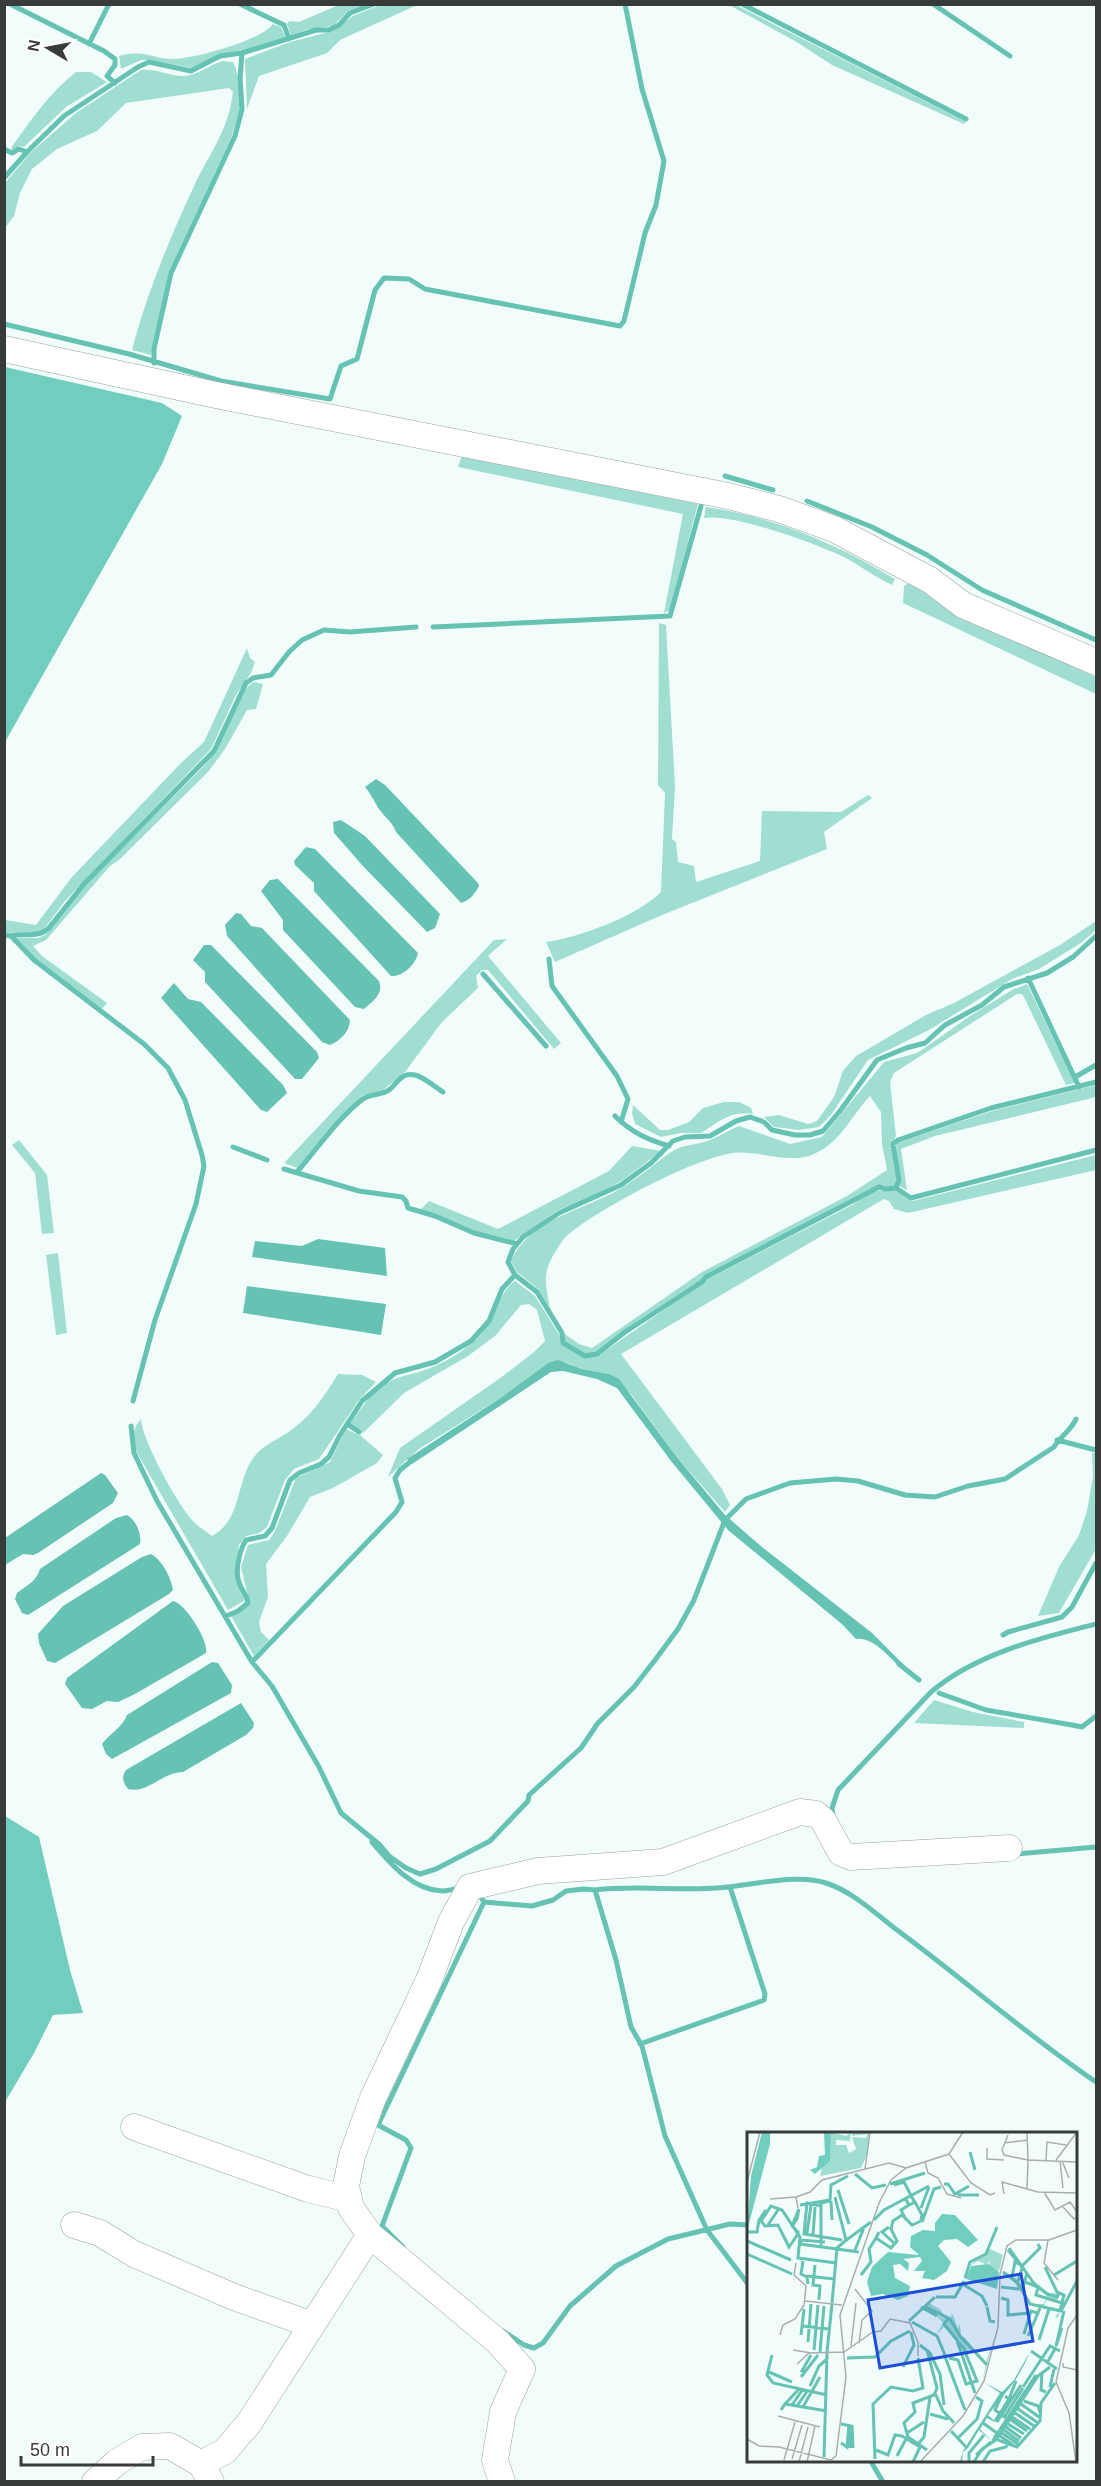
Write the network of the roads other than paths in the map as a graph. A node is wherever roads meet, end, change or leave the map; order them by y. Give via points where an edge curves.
1 (4, 349) edge
2 (1096, 662) edge
3 (1009, 1848) dead end
4 (134, 2127) dead end
5 (349, 2199) junction
6 (74, 2225) dead end
7 (370, 2235) junction
8 (312, 2325) junction
9 (206, 2473) edge
10 (95, 2481) edge
11 (502, 2481) edge

1 - 2 street via 779,509 834,529 901,563 963,605
3 - 5 street via 851,1857 841,1853 823,1820 816,1814 800,1812 663,1862 538,1871 470,1887 373,2098 352,2156 346,2187
4 - 5 street via 308,2189
5 - 7 street
6 - 8 street via 100,2233 134,2254 224,2293
7 - 8 street
7 - 11 street via 498,2342 522,2369 503,2412 495,2460
8 - 9 street via 249,2423
9 - 10 street via 170,2446 142,2447

